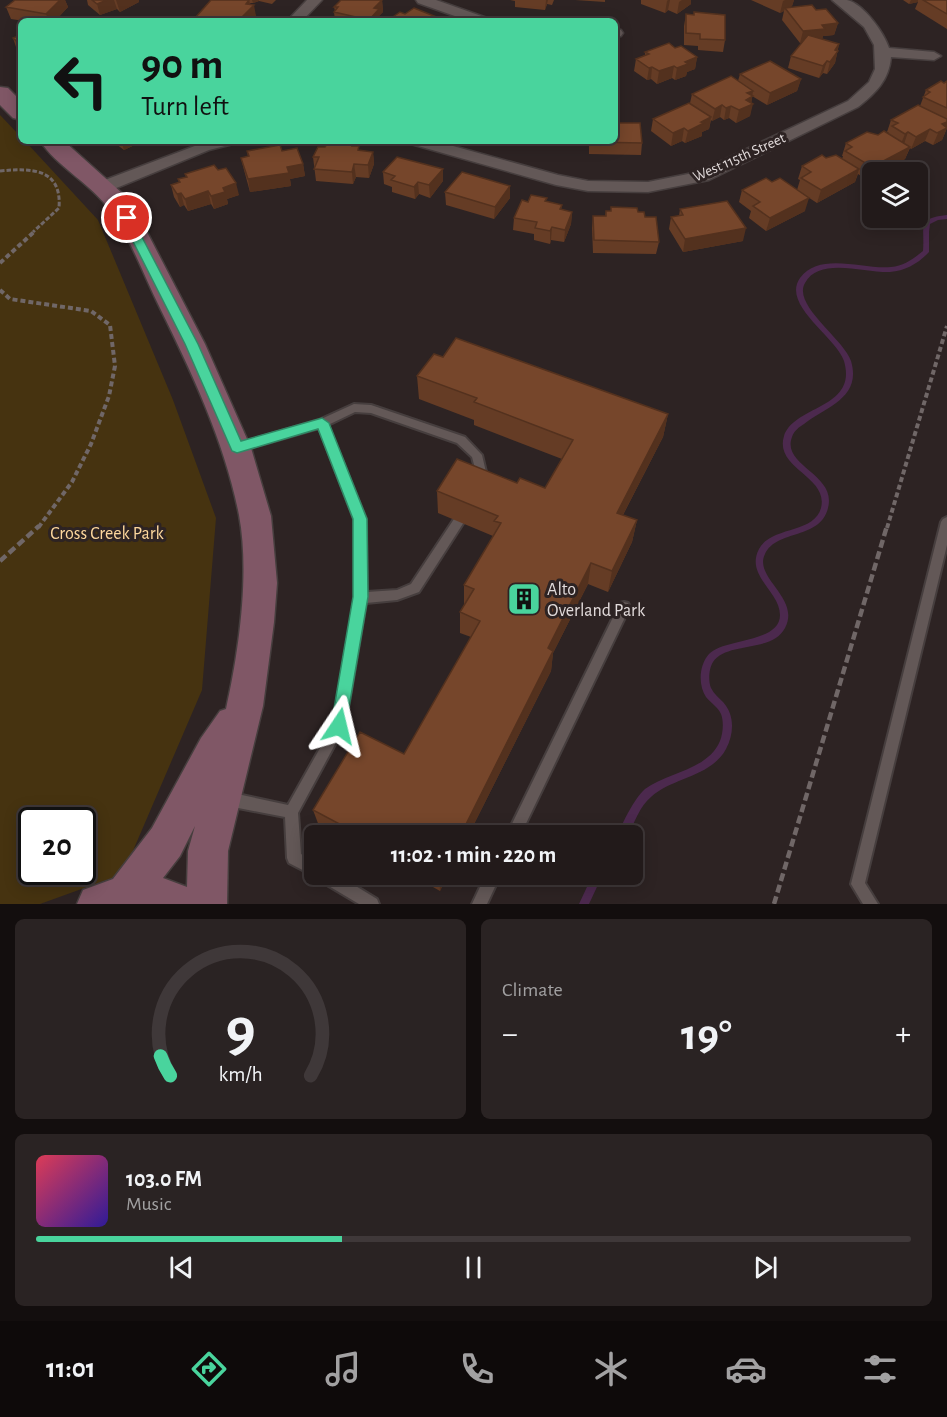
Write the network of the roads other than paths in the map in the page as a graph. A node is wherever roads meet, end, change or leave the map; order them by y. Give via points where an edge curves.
1 (315, 0) edge
2 (423, 0) edge
3 (839, 0) edge
4 (297, 18) edge
5 (474, 18) edge
6 (883, 52) junction
7 (934, 56) dead end
8 (0, 93) edge
9 (18, 110) edge
10 (54, 144) edge
11 (215, 144) edge
12 (428, 144) edge
13 (103, 187) junction
14 (322, 423) junction
15 (237, 448) junction
16 (477, 489) edge
17 (458, 522) edge
18 (947, 522) edge
19 (361, 597) junction
20 (624, 607) dead end
21 (245, 706) junction
22 (222, 798) junction
23 (291, 813) junction
24 (518, 825) edge
25 (304, 864) edge
26 (340, 885) edge
27 (488, 885) edge
28 (112, 899) edge
29 (180, 904) edge
30 (207, 904) edge
31 (372, 904) edge
32 (479, 904) edge
33 (870, 904) edge

1 - 4 street
2 - 5 street
3 - 6 street via 865,18 879,35
6 - 7 street
6 - 12 street, West 115th Street via 884,67 877,81 853,104 703,176 675,183 588,186
8 - 9 street
10 - 13 street
11 - 13 street
13 - 15 street via 136,234
14 - 15 lane
14 - 16 lane via 354,408 371,409 461,440 477,455 481,472
14 - 19 lane via 360,519
15 - 21 street via 255,516 260,572
17 - 19 lane via 416,588 398,595
18 - 33 lane via 858,884
19 - 23 lane via 339,726
20 - 24 lane
21 - 22 street
21 - 28 street via 214,751 166,842
22 - 23 lane
22 - 30 street via 208,850
23 - 25 lane via 294,858
26 - 31 lane
27 - 32 lane
28 - 29 street via 158,895

